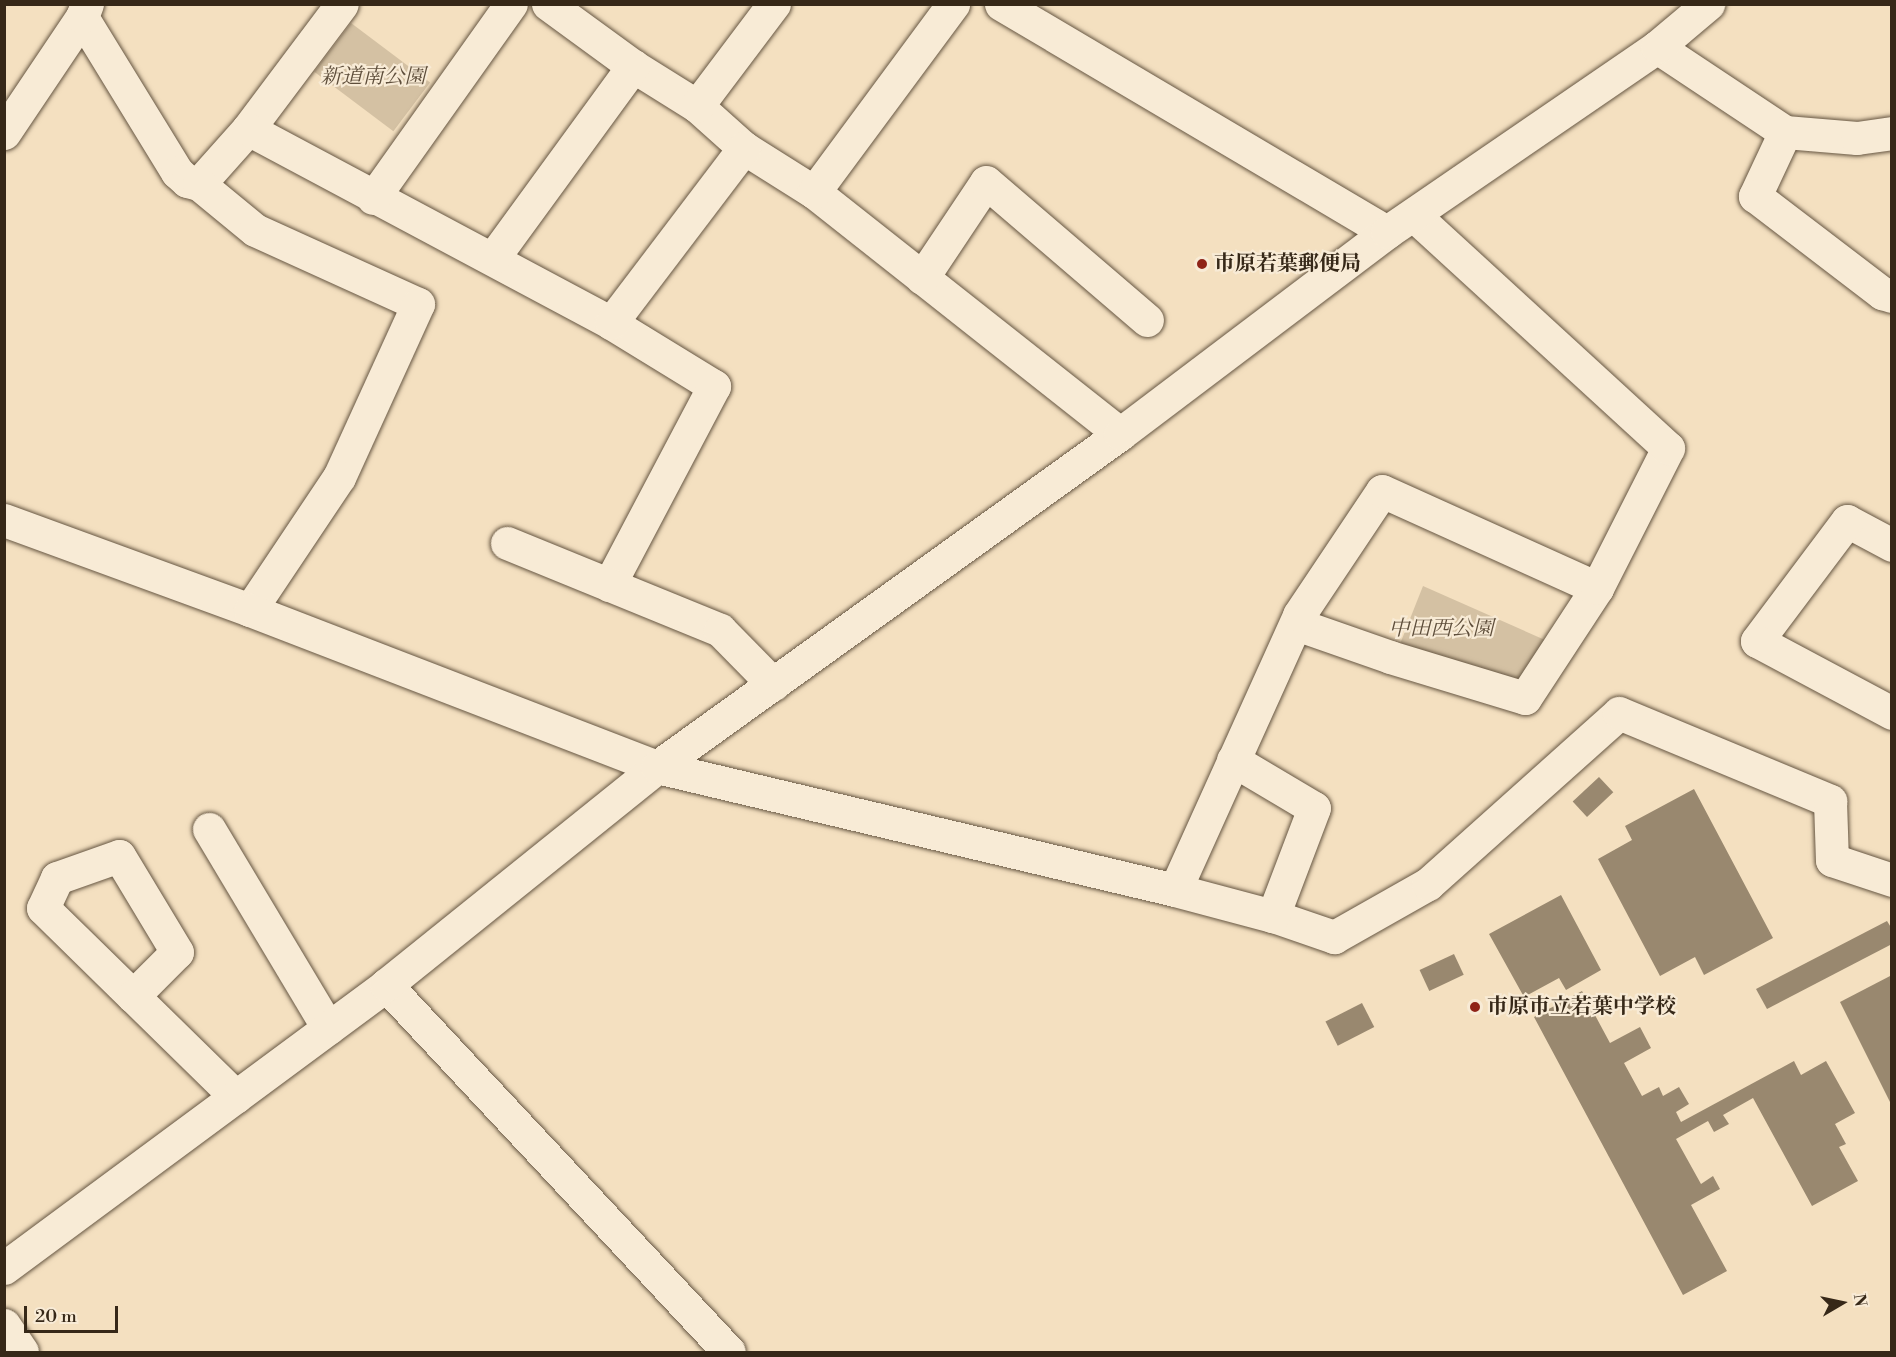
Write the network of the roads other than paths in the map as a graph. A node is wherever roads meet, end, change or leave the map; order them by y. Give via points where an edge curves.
1 (342, 4) edge
2 (511, 4) edge
3 (548, 4) edge
4 (774, 4) edge
5 (953, 4) edge
6 (1001, 4) edge
7 (1708, 4) edge
8 (84, 11) edge
9 (591, 16) edge
10 (1657, 46) junction
11 (633, 66) junction
12 (697, 106) junction
13 (248, 129) junction
14 (1785, 132) junction
15 (4, 133) edge
16 (1892, 133) edge
17 (744, 148) junction
18 (199, 184) junction
19 (814, 192) junction
20 (373, 198) junction
21 (1400, 223) junction
22 (493, 258) junction
23 (922, 278) junction
24 (1892, 296) edge
25 (1148, 320) dead end
26 (611, 323) junction
27 (1120, 434) junction
28 (4, 520) edge
29 (507, 543) dead end
30 (1892, 545) edge
31 (609, 585) junction
32 (1597, 588) junction
33 (250, 610) junction
34 (1296, 624) junction
35 (773, 684) junction
36 (1892, 713) edge
37 (1233, 760) junction
38 (657, 767) junction
39 (209, 829) dead end
40 (1892, 880) edge
41 (1174, 890) junction
42 (1273, 916) junction
43 (386, 985) junction
44 (133, 996) dead end
45 (328, 1028) junction
46 (236, 1097) junction
47 (4, 1268) edge
48 (4, 1325) edge
49 (22, 1353) edge
50 (729, 1353) edge

1 - 13 street
2 - 20 street
3 - 9 street
4 - 12 street
5 - 19 street
6 - 21 street
7 - 10 street
8 - 15 street
8 - 18 street via 177,172 187,181
9 - 11 street
10 - 14 street
10 - 21 street
11 - 12 street
11 - 22 street
12 - 17 street
13 - 18 street
13 - 20 street
14 - 16 street via 1857,138
14 - 24 street via 1755,196 1882,293
17 - 19 street
17 - 26 street
18 - 33 street via 255,230 418,304 339,477
19 - 23 street
20 - 22 street
21 - 27 street
21 - 32 street via 1668,448
22 - 26 street
23 - 25 street via 986,182
23 - 27 street
26 - 31 street via 714,386
27 - 35 street
28 - 33 street
29 - 31 street
30 - 36 street via 1847,521 1757,641
31 - 35 street via 720,630
32 - 34 street via 1525,698
32 - 34 street via 1382,491
33 - 38 street
34 - 37 street
35 - 38 street
37 - 41 street
37 - 42 street via 1314,808
38 - 41 street
38 - 43 street
39 - 45 street
40 - 42 street via 1832,860 1830,801 1619,713 1428,884 1334,937
41 - 42 street
43 - 45 street
43 - 50 street
44 - 46 street
45 - 46 street
46 - 47 street
48 - 49 street

